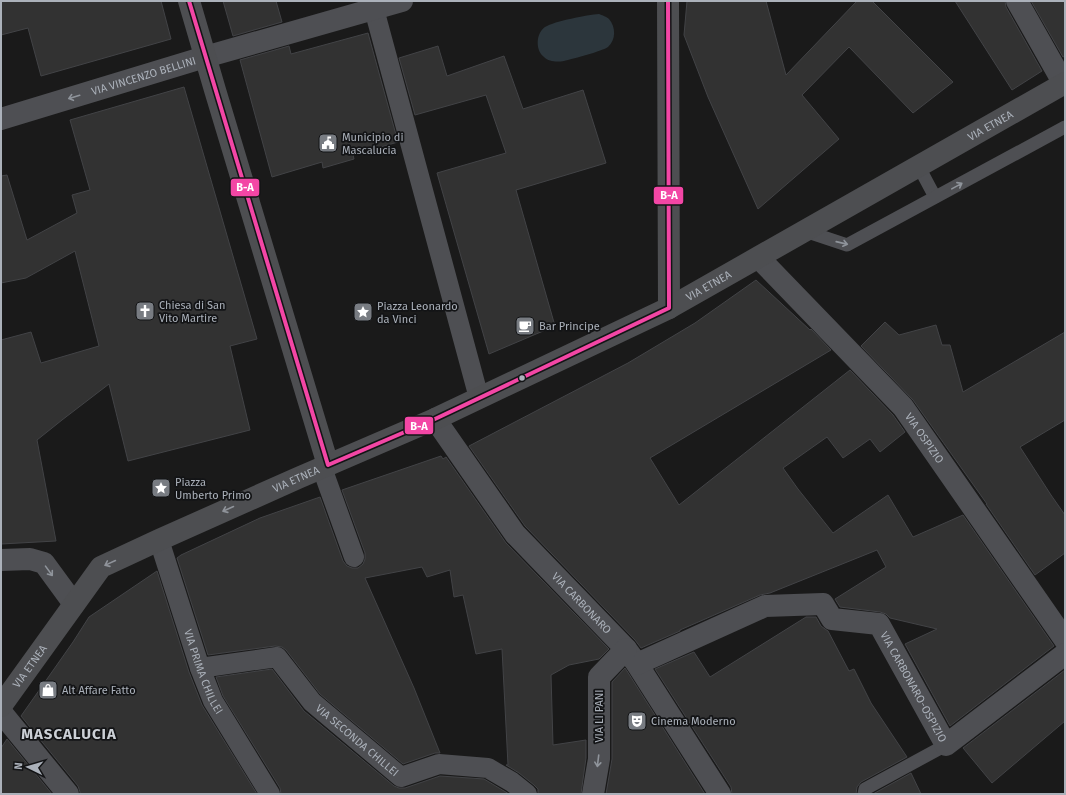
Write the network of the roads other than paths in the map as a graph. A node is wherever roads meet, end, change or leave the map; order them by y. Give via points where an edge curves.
1 (189, 1) edge
2 (402, 1) edge
3 (668, 1) edge
4 (1017, 1) edge
5 (374, 9) junction
6 (205, 57) junction
7 (1065, 83) edge
8 (1, 119) edge
9 (1065, 127) edge
10 (919, 167) junction
11 (935, 198) junction
12 (805, 231) junction
13 (759, 258) junction
14 (670, 308) junction
15 (479, 398) junction
16 (435, 419) junction
17 (325, 467) junction
18 (160, 540) junction
19 (354, 557) dead end
20 (1, 560) edge
21 (74, 604) junction
22 (1065, 640) edge
23 (1065, 654) edge
24 (631, 656) junction
25 (200, 668) junction
26 (1, 706) edge
27 (1, 712) edge
28 (946, 745) junction
29 (68, 794) edge
30 (270, 794) edge
31 (527, 794) edge
32 (593, 794) edge
33 (720, 794) edge
34 (864, 794) edge

1 - 6 main road
2 - 5 street, VIA VINCENZO BELLINI
3 - 14 main road
4 - 7 street
5 - 6 street, VIA VINCENZO BELLINI
5 - 15 street
6 -> 8 street, VIA VINCENZO BELLINI
6 - 17 main road
7 - 10 main road, VIA ETNEA
11 -> 9 lane
10 - 11 lane
10 - 12 main road, VIA ETNEA
12 -> 11 lane via 847,245
12 - 13 main road, VIA ETNEA
13 - 14 main road, VIA ETNEA
13 - 22 street, VIA OSPIZIO via 903,407
14 - 15 main road, VIA ETNEA
15 - 16 main road, VIA ETNEA
16 - 17 main road, VIA ETNEA
16 - 24 street, VIA CARBONARO via 515,534
17 -> 18 main road, VIA ETNEA
17 - 19 street
18 -> 21 main road, VIA ETNEA via 101,567
18 - 25 street, VIA PRIMA CHILLEI
20 -> 21 street via 30,559 44,563
21 - 26 main road, VIA ETNEA
23 - 28 street, VIA CARBONARO-OSPIZIO
24 - 28 street, VIA CARBONARO-OSPIZIO via 765,606 823,604 832,619 879,624
24 -> 32 street, VIA LI PANI via 599,677 599,759
24 - 33 street, VIA CARBONARO
25 - 30 street, VIA PRIMA CHILLEI via 213,701
25 - 31 street, VIA SECONDA CHILLEI via 277,657 312,702 401,777 439,764 488,768
27 - 29 street
28 - 34 lane via 865,789

